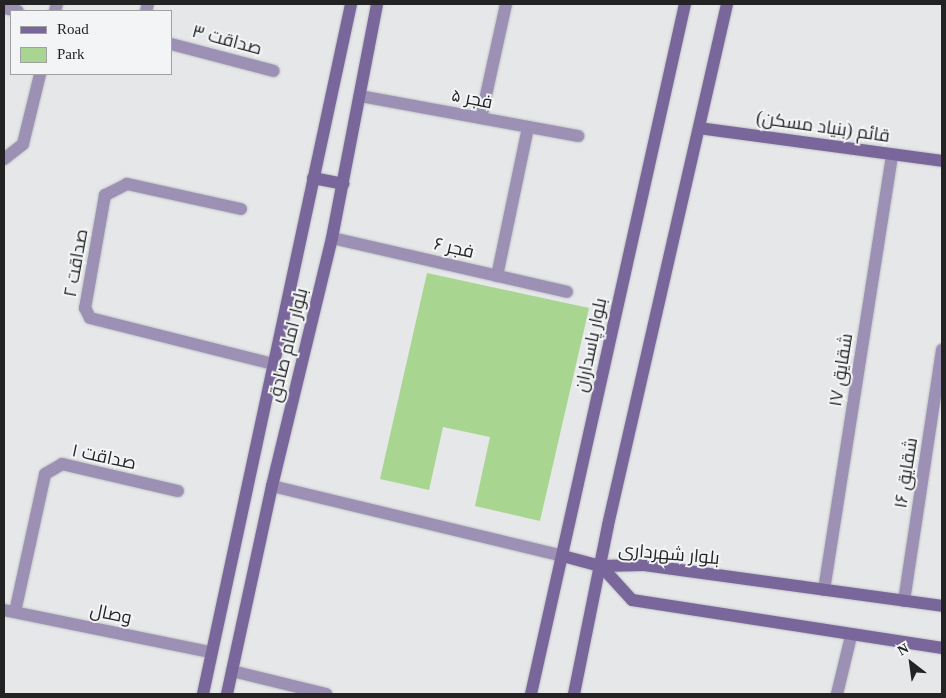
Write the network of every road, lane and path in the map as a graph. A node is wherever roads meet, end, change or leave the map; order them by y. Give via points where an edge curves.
1 (351, 4) edge
2 (377, 4) edge
3 (506, 4) edge
4 (685, 4) edge
5 (727, 4) edge
6 (172, 44) edge
7 (274, 71) dead end
8 (40, 75) edge
9 (360, 96) junction
10 (481, 118) junction
11 (528, 127) junction
12 (699, 128) junction
13 (578, 136) dead end
14 (892, 154) junction
15 (4, 159) edge
16 (942, 161) edge
17 (313, 178) junction
18 (343, 184) junction
19 (241, 209) dead end
20 (332, 238) junction
21 (497, 276) junction
22 (568, 292) dead end
23 (942, 350) edge
24 (273, 364) junction
25 (249, 482) junction
26 (272, 486) junction
27 (178, 491) dead end
28 (563, 556) junction
29 (601, 566) junction
30 (824, 590) junction
31 (904, 601) junction
32 (942, 606) edge
33 (9, 611) edge
34 (851, 636) junction
35 (942, 648) edge
36 (211, 652) junction
37 (232, 671) junction
38 (203, 694) edge
39 (227, 694) edge
40 (326, 694) edge
41 (530, 694) edge
42 (574, 694) edge
43 (837, 694) edge

1 - 17 main road, بلوار امام صادق
2 - 9 main road, بلوار امام صادق
3 - 10 street
4 - 28 main road, بلوار پاسداران
5 - 12 main road
6 - 7 street, صداقت ۳
8 - 15 street via 23,144
9 - 10 street, فجر ۵
9 - 18 main road, بلوار امام صادق
10 - 11 street, فجر ۵
11 - 13 street, فجر ۵
11 - 21 street
12 - 14 main road, قائم (بنیاد مسکن)
12 - 29 main road
14 - 16 main road, قائم (بنیاد مسکن)
14 - 30 street, شقایق ۱۷
17 - 18 main road
17 - 24 main road, بلوار امام صادق
18 - 20 main road, بلوار امام صادق
19 - 24 street, صداقت ۲ via 127,184 105,195 85,308 90,318
20 - 21 street, فجر ۶
20 - 26 main road, بلوار امام صادق
21 - 22 street, فجر ۶
23 - 31 street, شقایق ۱۶
24 - 25 main road, بلوار امام صادق
25 - 26 main road
25 - 36 main road, بلوار امام صادق
26 - 28 street
26 - 37 main road, بلوار امام صادق
27 - 33 street, صداقت ۱ via 62,464 45,474
28 - 29 main road
28 - 41 main road, بلوار پاسداران
29 - 30 main road, بلوار شهرداری via 644,565
29 - 34 main road, بلوار شهرداری via 632,600
29 - 42 main road
30 - 31 main road, بلوار شهرداری
31 - 32 main road, بلوار شهرداری
33 - 36 street, وصال
34 - 35 main road, بلوار شهرداری
34 - 43 street
36 - 38 main road, بلوار امام صادق
37 - 39 main road, بلوار امام صادق
37 - 40 street

